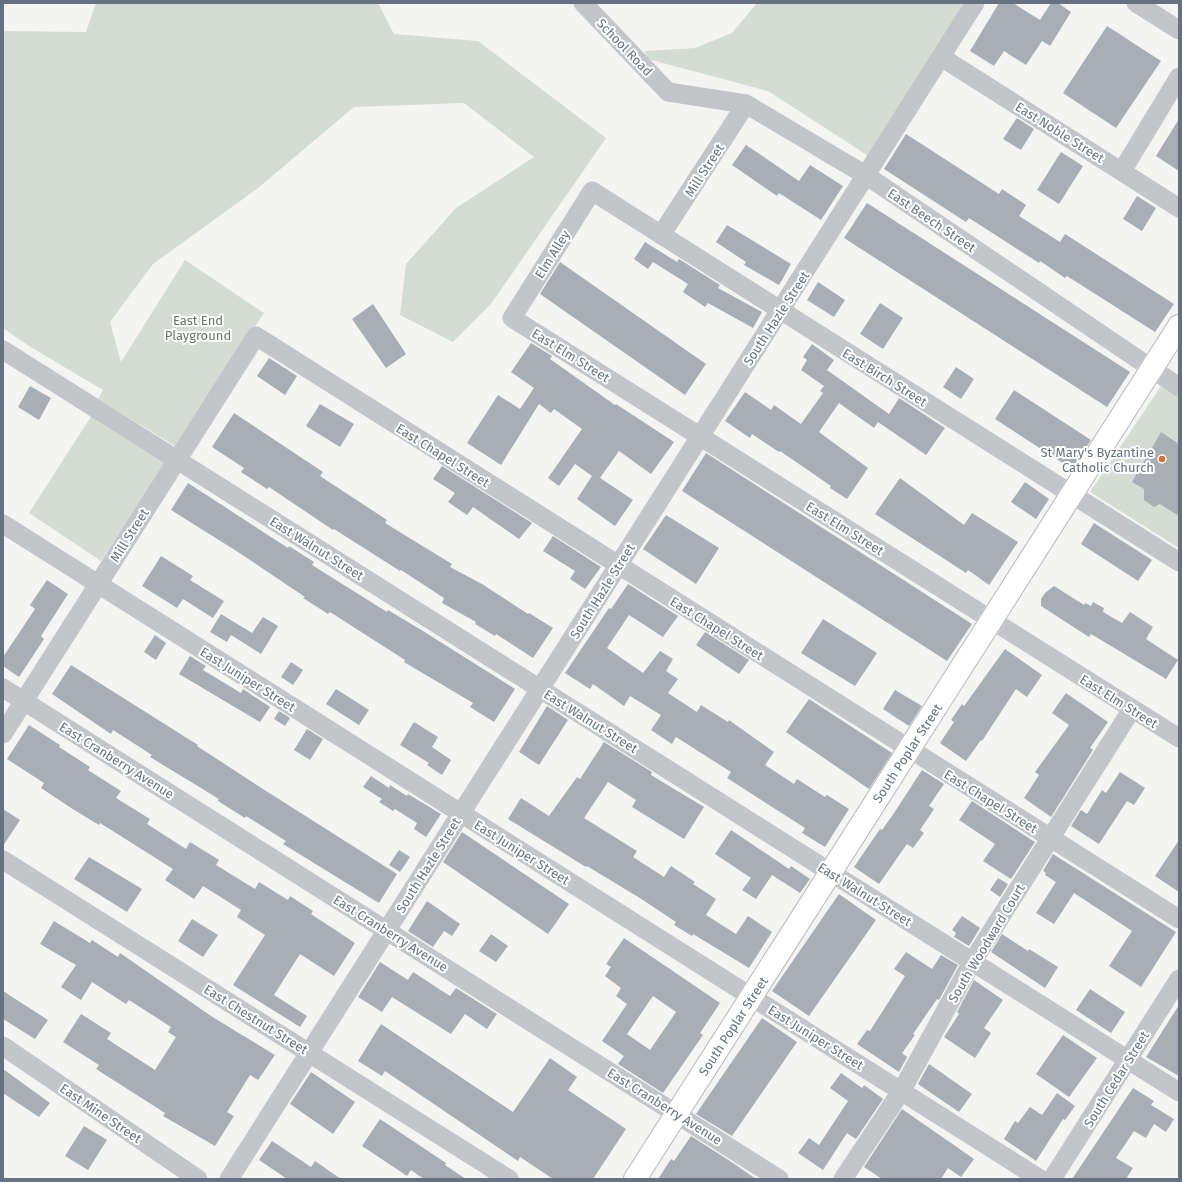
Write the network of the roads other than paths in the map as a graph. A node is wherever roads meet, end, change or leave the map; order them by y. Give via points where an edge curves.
1 (583, 3) edge
2 (975, 3) edge
3 (1136, 3) edge
4 (1179, 30) edge
5 (941, 57) junction
6 (1179, 77) edge
7 (668, 92) joint
8 (746, 104) junction
9 (1122, 171) junction
10 (867, 176) junction
11 (592, 191) joint
12 (1179, 208) edge
13 (661, 235) junction
14 (780, 310) junction
15 (512, 318) joint
16 (1179, 326) edge
17 (256, 336) joint
18 (3, 350) edge
19 (1151, 370) junction
20 (1179, 387) edge
21 (700, 436) junction
22 (177, 460) junction
23 (1072, 494) junction
24 (3, 524) edge
25 (1179, 562) edge
26 (618, 565) junction
27 (98, 584) junction
28 (992, 620) junction
29 (3, 688) edge
30 (540, 689) junction
31 (24, 701) junction
32 (1132, 709) junction
33 (3, 734) edge
34 (1179, 738) edge
35 (909, 749) junction
36 (461, 813) junction
37 (1050, 838) junction
38 (3, 860) edge
39 (831, 872) junction
40 (1179, 919) edge
41 (387, 930) junction
42 (972, 962) junction
43 (1179, 979) edge
44 (752, 996) junction
45 (3, 1046) edge
46 (309, 1053) junction
47 (1128, 1060) junction
48 (902, 1090) junction
49 (1179, 1092) edge
50 (677, 1113) junction
51 (198, 1179) edge
52 (229, 1179) edge
53 (509, 1179) edge
54 (635, 1179) edge
55 (779, 1179) edge
56 (843, 1179) edge
57 (1040, 1179) edge
58 (1052, 1179) edge

1 - 7 street, School Road
2 - 5 street, South Hazle Street
3 - 4 street
5 - 9 street, East Noble Street
5 - 10 street, South Hazle Street
6 - 9 street
7 - 8 street, East Beech Street
8 - 10 street, East Beech Street
8 - 13 street, Mill Street
9 - 12 street, East Noble Street
10 - 14 street, South Hazle Street
10 - 19 street, East Beech Street
11 - 13 street, East Birch Street
11 - 15 street, Elm Alley
13 - 14 street, East Birch Street
14 - 21 street, South Hazle Street
14 - 23 street, East Birch Street
15 - 21 street, East Elm Street
16 - 19 main road, South Poplar Street
17 - 22 street, Mill Street
17 - 26 street, East Chapel Street
18 - 22 street, East Walnut Street
19 - 20 street, East Beech Street
19 - 23 main road, South Poplar Street
21 - 26 street, South Hazle Street
21 - 28 street, East Elm Street
22 - 27 street, Mill Street
22 - 30 street, East Walnut Street
23 - 25 street, East Birch Street
23 - 28 main road, South Poplar Street
24 - 27 street, East Juniper Street
26 - 30 street, South Hazle Street
26 - 35 street, East Chapel Street
27 - 31 street, Mill Street
27 - 36 street, East Juniper Street
28 - 32 street, East Elm Street
28 - 35 main road, South Poplar Street
29 - 31 street, East Cranberry Avenue
30 - 36 street, South Hazle Street
30 - 39 street, East Walnut Street
31 - 33 street, Mill Street
31 - 41 street, East Cranberry Avenue
32 - 34 street, East Elm Street
32 - 37 street, South Woodward Court
35 - 37 street, East Chapel Street
35 - 39 main road, South Poplar Street
36 - 41 street, South Hazle Street
36 - 44 street, East Juniper Street
37 - 40 street, East Chapel Street
37 - 42 street, South Woodward Court
38 - 46 street, East Chestnut Street
39 - 42 street, East Walnut Street
39 - 44 main road, South Poplar Street
41 - 46 street, South Hazle Street
41 - 50 street, East Cranberry Avenue
42 - 47 street, East Walnut Street
42 - 48 street, South Woodward Court
43 - 47 street, South Cedar Street
44 - 48 street, East Juniper Street
44 - 50 main road, South Poplar Street
45 - 51 street, East Mine Street
46 - 52 street, South Hazle Street
46 - 53 street, East Chestnut Street
47 - 49 street, East Walnut Street
47 - 58 street, South Cedar Street
48 - 56 street, South Woodward Court
48 - 57 street, East Juniper Street
50 - 54 main road, South Poplar Street
50 - 55 street, East Cranberry Avenue

